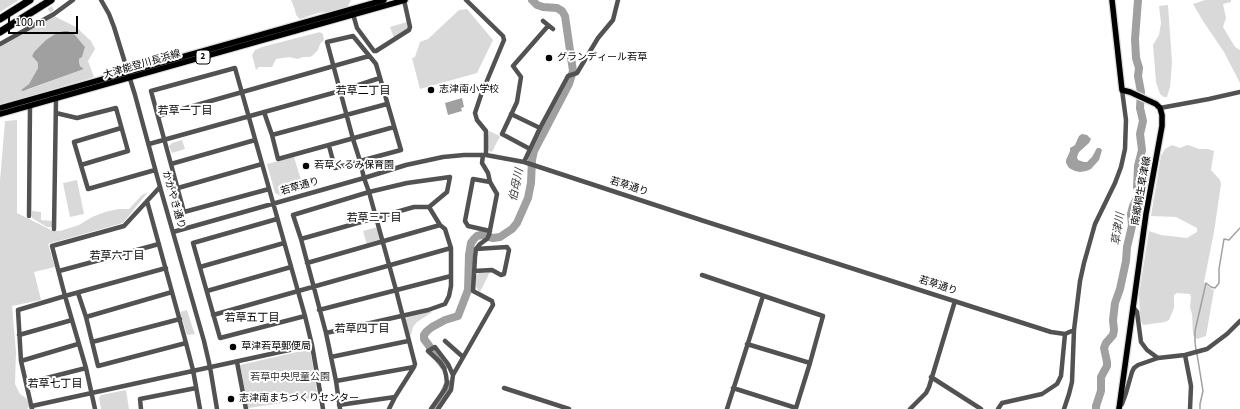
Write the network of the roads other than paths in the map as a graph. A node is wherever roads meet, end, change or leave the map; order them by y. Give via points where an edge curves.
1 (30, 0) edge
2 (51, 0) edge
3 (73, 0) edge
4 (101, 0) edge
5 (384, 0) edge
6 (404, 0) edge
7 (466, 0) edge
8 (618, 0) edge
9 (1112, 0) edge
10 (353, 14) junction
11 (0, 18) edge
12 (543, 21) dead end
13 (0, 32) edge
14 (0, 44) edge
15 (369, 56) junction
16 (333, 67) junction
17 (128, 72) junction
18 (130, 78) junction
19 (380, 78) junction
20 (1122, 90) junction
21 (340, 91) junction
22 (242, 92) junction
23 (1240, 92) edge
24 (56, 99) junction
25 (387, 104) junction
26 (30, 106) junction
27 (0, 108) edge
28 (1160, 108) junction
29 (264, 112) junction
30 (56, 113) junction
31 (0, 114) edge
32 (511, 114) junction
33 (347, 115) junction
34 (158, 116) junction
35 (248, 116) junction
36 (394, 127) junction
37 (121, 128) junction
38 (540, 128) junction
39 (272, 135) junction
40 (353, 138) junction
41 (164, 140) junction
42 (255, 140) junction
43 (148, 144) junction
44 (328, 146) junction
45 (530, 149) junction
46 (484, 155) junction
47 (360, 161) junction
48 (526, 163) junction
49 (171, 164) junction
50 (262, 164) junction
51 (81, 165) junction
52 (155, 170) junction
53 (364, 178) junction
54 (490, 182) junction
55 (160, 187) junction
56 (178, 188) junction
57 (268, 189) junction
58 (369, 192) junction
59 (147, 201) junction
60 (273, 204) junction
61 (429, 207) junction
62 (29, 216) dead end
63 (376, 217) junction
64 (277, 219) junction
65 (440, 225) junction
66 (54, 229) dead end
67 (173, 232) junction
68 (489, 235) junction
69 (301, 239) junction
70 (382, 240) junction
71 (284, 243) junction
72 (159, 244) junction
73 (451, 248) junction
74 (476, 249) junction
75 (307, 263) junction
76 (389, 265) junction
77 (200, 267) junction
78 (291, 267) junction
79 (166, 268) junction
80 (60, 271) junction
81 (474, 271) junction
82 (702, 275) dead end
83 (451, 276) junction
84 (313, 287) junction
85 (396, 290) junction
86 (207, 291) junction
87 (298, 291) junction
88 (172, 292) junction
89 (78, 293) junction
90 (65, 296) junction
91 (763, 296) junction
92 (955, 301) junction
93 (1133, 307) junction
94 (319, 310) junction
95 (213, 315) junction
96 (305, 316) junction
97 (403, 316) junction
98 (86, 317) junction
99 (180, 319) junction
100 (72, 320) junction
101 (1240, 321) edge
102 (1074, 330) junction
103 (326, 333) junction
104 (1065, 334) junction
105 (19, 335) junction
106 (408, 341) junction
107 (445, 341) dead end
108 (92, 342) junction
109 (186, 343) junction
110 (78, 344) junction
111 (748, 344) junction
112 (312, 345) junction
113 (1185, 355) junction
114 (331, 357) junction
115 (463, 357) junction
116 (1158, 358) junction
117 (21, 361) junction
118 (237, 362) junction
119 (810, 363) junction
120 (210, 367) junction
121 (414, 367) junction
122 (86, 368) junction
123 (193, 370) junction
124 (453, 375) junction
125 (931, 377) junction
126 (336, 381) junction
127 (27, 383) junction
128 (196, 388) junction
129 (504, 388) dead end
130 (733, 388) junction
131 (92, 392) junction
132 (395, 397) junction
133 (339, 407) edge
134 (32, 408) edge
135 (95, 409) edge
136 (141, 409) edge
137 (200, 409) edge
138 (217, 409) edge
139 (246, 409) edge
140 (323, 409) edge
141 (389, 409) edge
142 (431, 409) edge
143 (438, 409) edge
144 (569, 409) edge
145 (727, 409) edge
146 (910, 409) edge
147 (981, 409) edge
148 (998, 409) edge
149 (1064, 409) edge
150 (1119, 409) edge
151 (1190, 409) edge

1 - 11 highway
2 - 13 highway
3 - 14 street via 54,14
4 - 17 street, かがやき通り via 114,27
5 - 17 main road, 大津能登川長浜線 / 2
6 - 10 main road, 大津能登川長浜線 / 2
6 - 10 street via 409,30 376,51 356,28
7 - 46 street via 503,36 504,40 476,113 477,120 486,131
8 - 38 street via 613,20 598,38 577,73 568,76
9 - 20 main road
10 - 18 main road, 大津能登川長浜線 / 2
12 - 32 street via 550,28 512,66 521,77 517,102
15 - 16 street
15 - 16 street via 353,36 327,42
15 - 19 street via 376,64
16 - 21 street
16 - 22 street
17 - 18 street, かがやき通り
17 - 27 main road, 大津能登川長浜線 / 2
18 - 24 main road, 大津能登川長浜線 / 2
18 - 43 street, かがやき通り
19 - 21 street
19 - 25 street
20 - 28 main road
20 - 102 street via 1126,149 1115,183 1096,224 1084,263
21 - 29 street
21 - 33 street
22 - 34 street
22 - 34 street via 235,68 151,91
22 - 35 street
23 - 28 street
24 - 26 main road, 大津能登川長浜線 / 2
24 - 30 street
25 - 33 street
25 - 36 street
26 - 31 main road, 大津能登川長浜線 / 2
26 - 62 street
28 - 93 main road, 南郷桐生草津線 via 1162,126
29 - 35 street
29 - 39 street
30 - 37 street via 77,118 116,108
30 - 66 street
32 - 38 street
32 - 45 street via 502,135
33 - 39 street
33 - 40 street
34 - 41 street
35 - 41 street
35 - 42 street
36 - 40 street
36 - 47 street via 401,150
37 - 51 street via 74,142
37 - 51 street via 128,151
38 - 45 street
39 - 44 street via 278,158
40 - 44 street
40 - 47 street
41 - 43 street
41 - 49 street
42 - 49 street
42 - 50 street
43 - 52 street, かがやき通り
44 - 47 street via 335,168
45 - 48 street
46 - 48 street, 若草通り
46 - 53 street, 若草通り via 443,157
46 - 54 street via 482,163
47 - 53 street
48 - 92 street, 若草通り
49 - 56 street
50 - 56 street
50 - 57 street
51 - 52 street via 88,189
52 - 55 street, かがやき通り
53 - 58 street
53 - 60 street, 若草通り
54 - 68 street via 497,194
54 - 68 street via 473,179 465,221 468,226
55 - 59 street
55 - 67 street, かがやき通り
56 - 57 street via 184,212
57 - 60 street
58 - 61 street via 450,177 447,192
58 - 63 street
58 - 69 street via 293,214
59 - 72 street
59 - 80 street via 124,226 52,246
60 - 64 street
60 - 67 street, 若草通り
61 - 63 street via 414,207
61 - 65 street
63 - 69 street
63 - 70 street
64 - 71 street
64 - 77 street via 193,243
65 - 70 street
65 - 73 street via 445,229
67 - 120 street, かがやき通り
68 - 74 street
69 - 75 street
70 - 75 street
70 - 76 street
71 - 77 street
71 - 78 street
72 - 79 street
72 - 80 street
73 - 76 street
73 - 83 street
74 - 81 street
74 - 81 street via 507,247 509,250 504,274 492,270
75 - 84 street
76 - 84 street
76 - 85 street
77 - 86 street
78 - 86 street
78 - 87 street
79 - 88 street
79 - 89 street
80 - 90 street
81 - 115 street via 473,290 492,301 492,305
82 - 91 street
83 - 85 street
83 - 97 street via 449,296 445,304
84 - 87 street
84 - 94 street
85 - 94 street
85 - 97 street
86 - 95 street
87 - 95 street
87 - 96 street
88 - 98 street
88 - 99 street
89 - 90 street
89 - 98 street
90 - 100 street
90 - 105 street via 18,310
91 - 111 street
91 - 119 street via 823,316
92 - 104 street, 若草通り via 1051,332
92 - 125 street
93 - 116 street via 1141,342
93 - 150 main road, 南郷桐生草津線
94 - 103 street
95 - 96 street via 220,338
96 - 112 street
97 - 103 street
97 - 106 street
98 - 108 street
99 - 108 street
99 - 109 street
100 - 105 street
100 - 110 street
101 - 113 street via 1208,349
102 - 104 street
102 - 149 street via 1072,382
103 - 114 street
104 - 148 street via 1062,376 1057,384 1042,394 1002,403
105 - 117 street
106 - 114 street
106 - 121 street
107 - 115 street
108 - 109 street via 98,366
109 - 123 street
110 - 117 street
110 - 122 street
111 - 119 street
111 - 130 street
112 - 118 street
112 - 140 street
113 - 116 street
113 - 151 street via 1191,386
114 - 126 street
115 - 124 street
116 - 150 street via 1134,368
117 - 127 street
118 - 120 street
118 - 139 street
119 - 130 street via 796,408
120 - 123 street
120 - 138 street, かがやき通り
121 - 126 street
121 - 132 street
122 - 127 street
122 - 131 street
123 - 128 street
123 - 131 street
124 - 142 street via 435,347 428,351 440,362 446,375 445,389
124 - 143 street via 452,390
125 - 146 street via 926,393
125 - 147 street
126 - 133 street
127 - 134 street
128 - 136 street via 140,399
128 - 137 street
129 - 144 street
130 - 145 street
131 - 134 street
131 - 135 street
132 - 133 street
132 - 141 street

